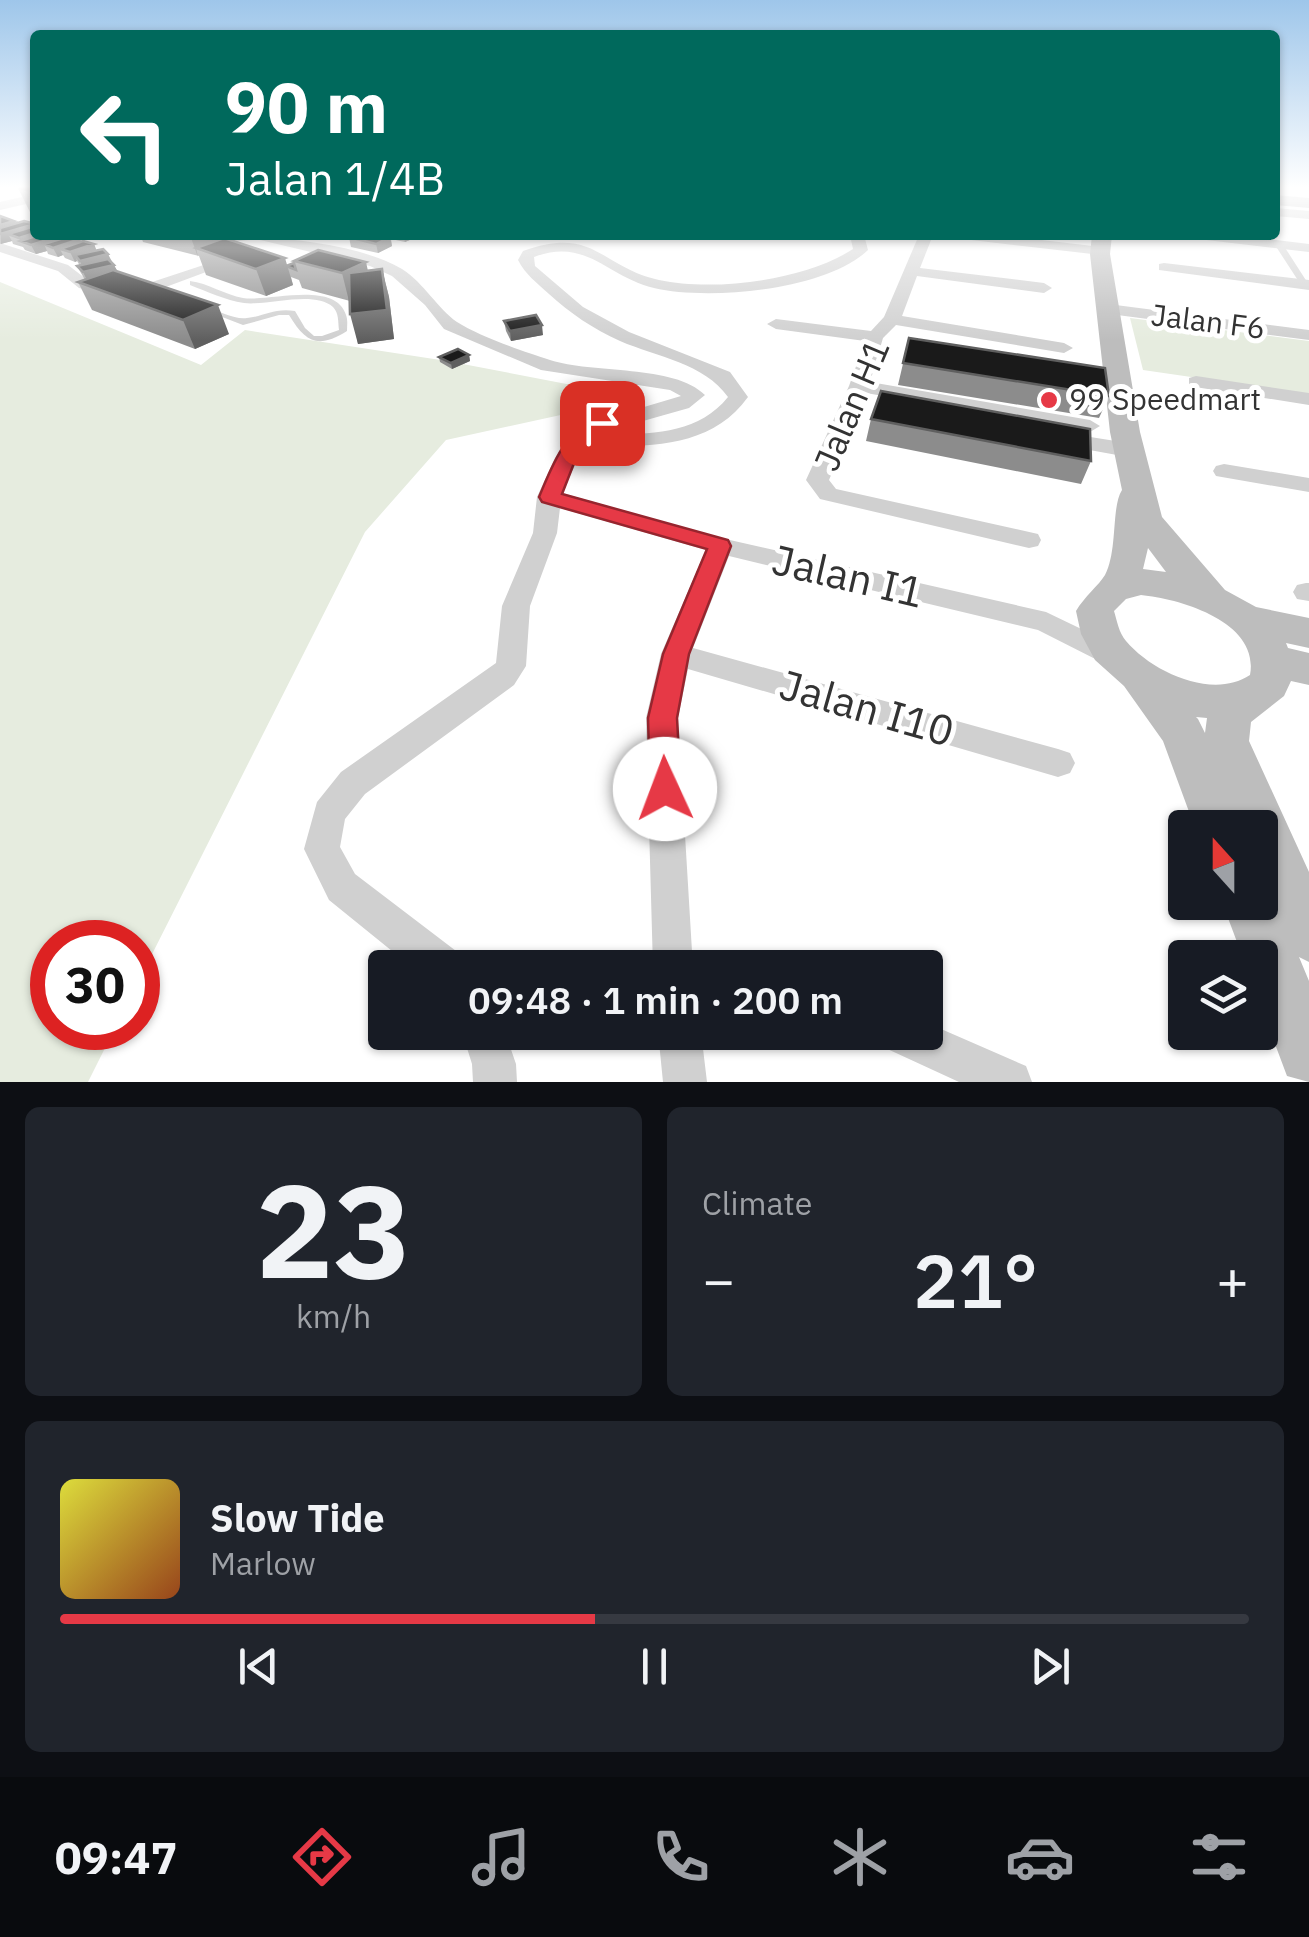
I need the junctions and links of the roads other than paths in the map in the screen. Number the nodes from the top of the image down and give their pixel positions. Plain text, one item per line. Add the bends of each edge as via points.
1 (337, 240) edge
2 (858, 240) edge
3 (924, 240) edge
4 (1049, 240) edge
5 (1244, 240) edge
6 (264, 241) edge
7 (1101, 243) edge
8 (1280, 244) junction
9 (0, 247) edge
10 (1309, 248) edge
11 (316, 249) junction
12 (244, 256) edge
13 (1164, 267) dead end
14 (912, 270) junction
15 (194, 283) dead end
16 (1307, 285) edge
17 (150, 288) junction
18 (1044, 288) dead end
19 (208, 289) junction
20 (194, 294) edge
21 (166, 296) edge
22 (196, 306) edge
23 (1108, 309) junction
24 (892, 319) junction
25 (776, 324) dead end
26 (1309, 334) edge
27 (874, 337) junction
28 (1064, 348) dead end
29 (1196, 382) dead end
30 (855, 394) junction
31 (1309, 399) edge
32 (580, 440) junction
33 (1129, 453) junction
34 (1224, 470) dead end
35 (1309, 485) edge
36 (550, 497) junction
37 (1029, 540) dead end
38 (720, 546) junction
39 (1107, 598) junction
40 (1228, 609) junction
41 (1046, 622) junction
42 (1309, 633) edge
43 (676, 654) junction
44 (1128, 666) junction
45 (1276, 676) edge
46 (1058, 763) dead end
47 (1213, 810) edge
48 (1256, 920) edge
49 (1309, 934) edge
50 (423, 950) edge
51 (672, 950) edge
52 (489, 1050) edge
53 (681, 1050) edge
54 (938, 1050) edge
55 (1309, 1054) edge
56 (495, 1082) edge
57 (684, 1082) edge
58 (1010, 1082) edge

1 - 11 street
2 - 32 street via 861,250 834,268 727,285 655,284 584,247 556,245 528,254 528,268 577,311 723,376 738,397 730,412 674,436
3 - 14 street, Jalan H1
4 - 7 street
5 - 8 street
6 - 11 street
7 - 23 main road
8 - 10 street
8 - 16 lane
9 - 17 street via 40,258 106,292
11 - 32 street via 396,273 450,325 519,355 548,366 675,385 694,395 591,426
12 - 17 street
13 - 16 street
14 - 18 street
14 - 24 street, Jalan H1
15 - 19 lane
17 - 21 lane
19 - 20 lane
19 - 22 lane via 251,302 306,295 341,311 343,331 312,339 298,330 292,313 243,322
23 - 26 street, Jalan F6
23 - 33 main road
24 - 27 street, Jalan H1
24 - 28 street
25 - 27 street
27 - 30 street, Jalan H1
29 - 31 street
30 - 33 street
30 - 37 street, Jalan H1 via 817,480 828,494
32 - 36 street
33 - 39 main road via 1134,535
33 - 40 main road via 1144,518
34 - 35 street
36 - 38 street, Jalan I1
36 - 50 street via 545,533 516,606 511,666 353,783 329,813 322,850 342,887
38 - 41 street, Jalan I1
38 - 43 street
39 - 40 main road via 1165,583
39 - 41 street, Jalan I1
39 - 44 main road via 1106,645
40 - 42 main road
40 - 45 main road via 1262,640
41 - 44 street, Jalan I1
43 - 46 street, Jalan I10
43 - 51 street via 662,718
44 - 45 main road via 1172,692 1213,701
44 - 47 main road via 1182,732
45 - 49 main road via 1230,715 1226,740
48 - 55 main road
52 - 56 street
53 - 57 street
54 - 58 street

